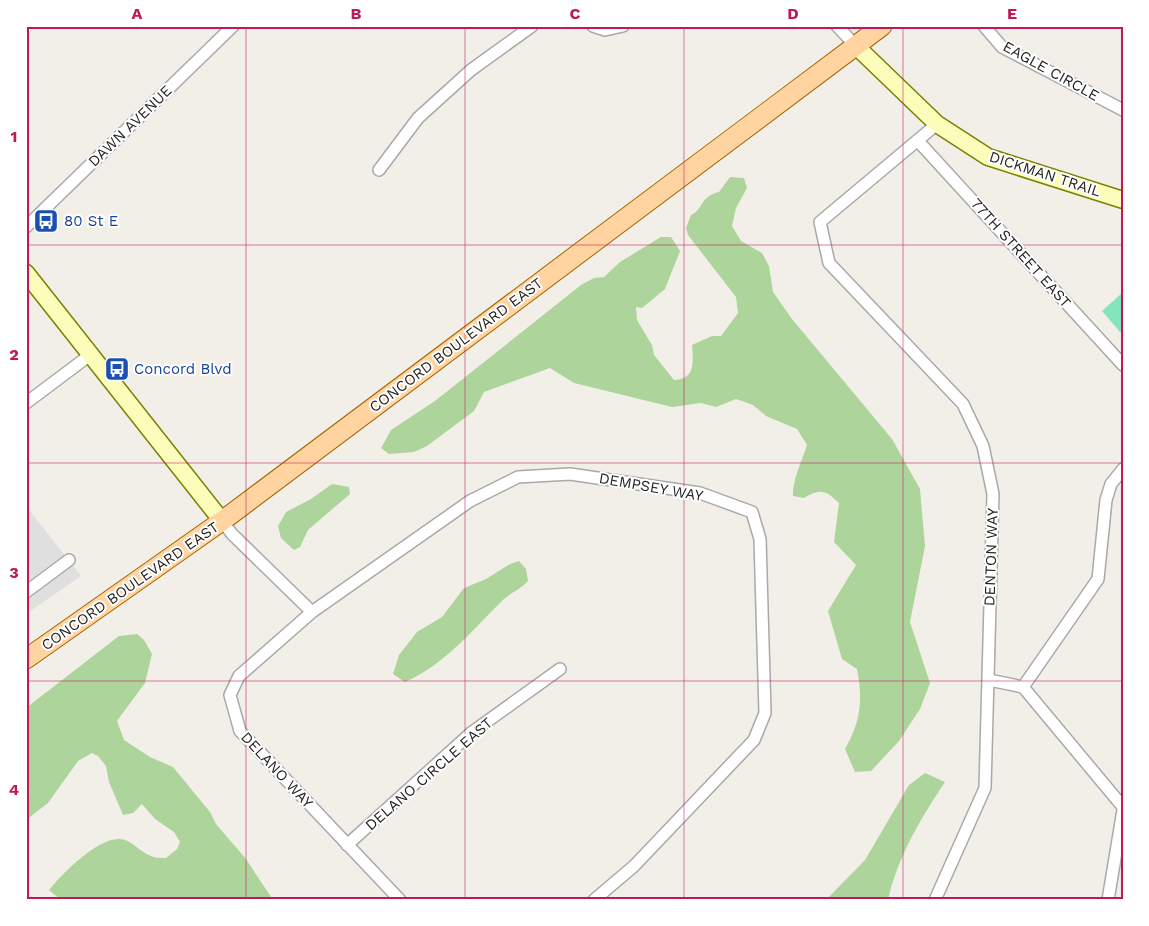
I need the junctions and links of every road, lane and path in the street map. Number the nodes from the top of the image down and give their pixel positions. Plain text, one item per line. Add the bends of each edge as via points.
1 (234, 26) edge
2 (532, 26) edge
3 (593, 26) edge
4 (623, 26) edge
5 (837, 26) edge
6 (882, 26) edge
7 (984, 26) edge
8 (856, 46) junction
9 (1123, 110) edge
10 (937, 124) junction
11 (918, 141) junction
12 (379, 170) dead end
13 (1123, 200) edge
14 (26, 227) edge
15 (26, 273) edge
16 (90, 355) junction
17 (1123, 365) edge
18 (26, 403) edge
19 (1123, 469) edge
20 (222, 521) junction
21 (69, 560) dead end
22 (26, 592) edge
23 (312, 612) junction
24 (26, 659) edge
25 (560, 668) dead end
26 (989, 680) junction
27 (1023, 687) junction
28 (1123, 808) edge
29 (347, 845) junction
30 (400, 900) edge
31 (594, 900) edge
32 (935, 900) edge
33 (1108, 900) edge

1 - 14 street, DAWN AVENUE
2 - 12 street via 471,70 418,118
3 - 4 street via 605,30
5 - 8 street
6 - 8 main road, CONCORD BOULEVARD EAST
7 - 9 street, EAGLE CIRCLE via 1002,47
8 - 10 street, DICKMAN TRAIL
8 - 20 main road, CONCORD BOULEVARD EAST
10 - 11 street
10 - 13 street, DICKMAN TRAIL via 988,157
11 - 17 street, 77TH STREET EAST
11 - 26 street, DENTON WAY via 820,222 829,263 963,404 982,446 993,494
15 - 16 street
16 - 18 street
16 - 20 street
19 - 27 street via 1111,484 1106,500 1098,579
20 - 23 street
20 - 24 main road, CONCORD BOULEVARD EAST
21 - 22 street
23 - 29 street, DELANO WAY via 239,676 230,695 240,731
23 - 31 street, DEMPSEY WAY via 470,501 518,477 570,474 700,493 752,512 760,540 765,713 754,740 634,866
25 - 29 street, DELANO CIRCLE EAST via 472,733
26 - 27 street
26 - 32 street, DENTON WAY via 986,788
27 - 28 street
28 - 33 street
29 - 30 street, DELANO WAY

